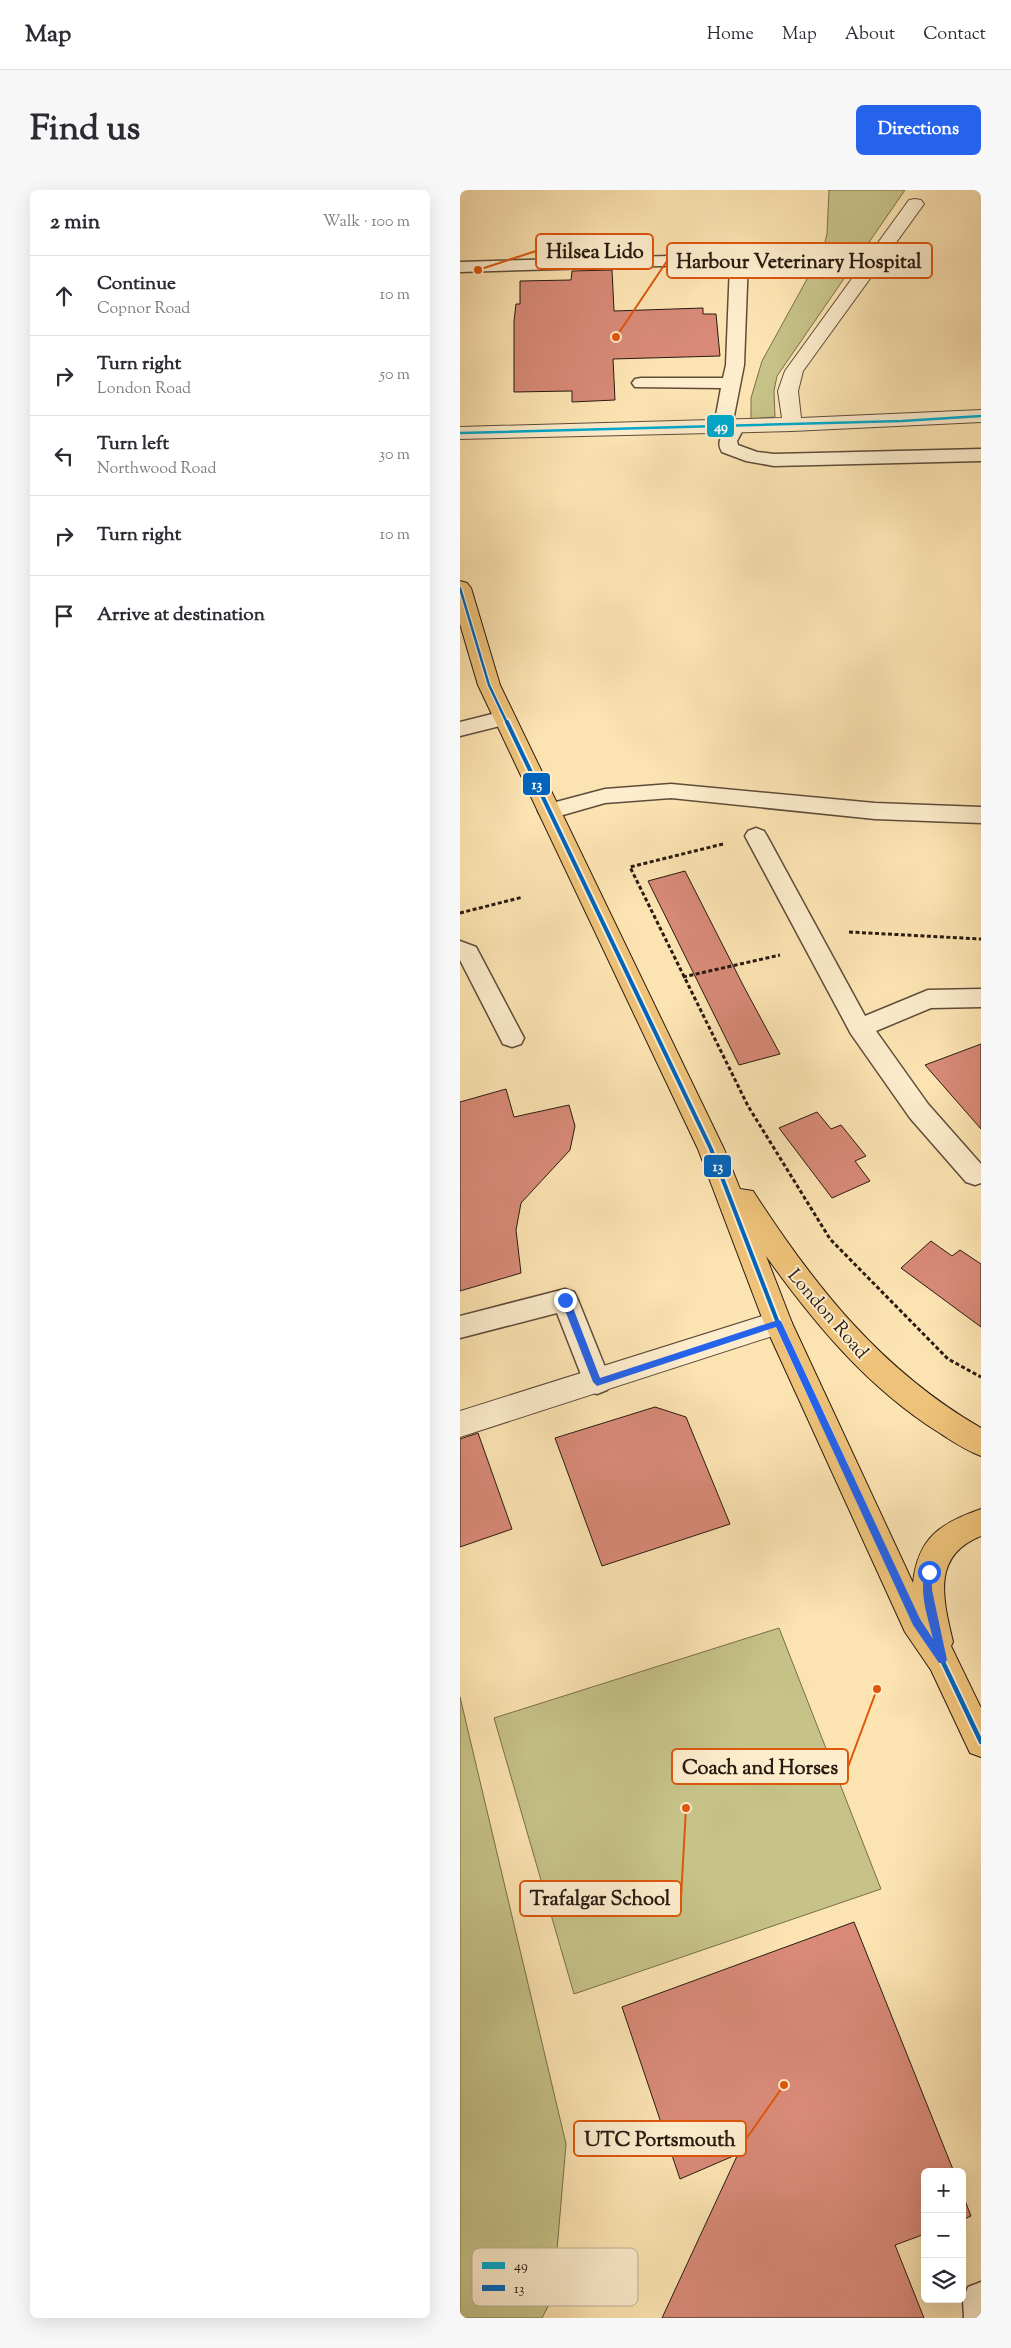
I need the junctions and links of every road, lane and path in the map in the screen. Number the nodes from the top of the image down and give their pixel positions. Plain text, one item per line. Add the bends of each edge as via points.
1 (915, 204) dead end
2 (460, 267) edge
3 (641, 383) dead end
4 (732, 383) junction
5 (981, 416) edge
6 (792, 425) junction
7 (729, 426) junction
8 (460, 433) edge
9 (981, 455) edge
10 (460, 588) edge
11 (460, 654) edge
12 (460, 660) edge
13 (488, 685) junction
14 (504, 718) junction
15 (460, 728) edge
16 (549, 811) junction
17 (981, 815) edge
18 (756, 836) dead end
19 (630, 867) dead end
20 (523, 897) dead end
21 (460, 913) edge
22 (817, 946) junction
23 (460, 949) edge
24 (683, 977) junction
25 (981, 998) edge
26 (860, 1028) junction
27 (512, 1038) dead end
28 (711, 1149) junction
29 (975, 1175) dead end
30 (778, 1323) junction
31 (460, 1326) edge
32 (981, 1377) edge
33 (597, 1382) junction
34 (460, 1424) edge
35 (981, 1443) edge
36 (981, 1522) edge
37 (942, 1660) junction
38 (981, 1742) edge
39 (981, 2300) edge
40 (981, 2316) edge

1 - 6 street via 794,371 788,391
2 - 4 lane via 739,259
3 - 4 lane
4 - 7 lane
5 - 6 street
6 - 7 street
7 - 8 street
7 - 9 lane via 730,448 753,457 774,460
10 - 13 main road, London Road
11 - 13 main road, London Road
12 - 13 main road, London Road
13 - 14 main road, London Road
14 - 15 lane
14 - 16 main road, London Road
16 - 17 lane via 605,796 671,791 875,811
16 - 28 main road, London Road
18 - 22 lane
19 - 24 path
20 - 21 path
22 - 24 path
22 - 26 lane
23 - 27 lane via 468,953
24 - 32 path via 748,1106 830,1239 948,1359
25 - 26 lane via 928,1000
26 - 29 lane via 919,1111
28 - 30 main road, London Road
28 - 35 main road, London Road via 775,1249 832,1321 885,1377 934,1414
30 - 33 street
30 - 37 main road, London Road via 916,1622
31 - 33 lane via 565,1300
33 - 34 street
36 - 37 main road via 961,1529 933,1556 927,1590
37 - 38 main road
39 - 40 lane

